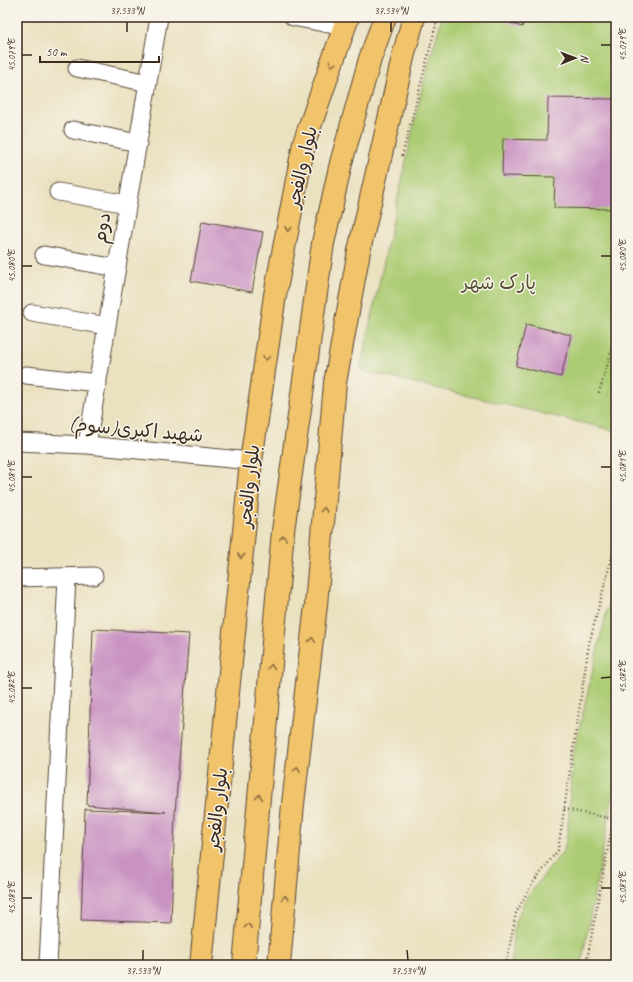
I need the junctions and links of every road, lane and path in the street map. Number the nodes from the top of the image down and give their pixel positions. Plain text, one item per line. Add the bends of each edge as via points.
1 (159, 17) edge
2 (293, 17) edge
3 (384, 17) edge
4 (414, 17) edge
5 (438, 17) edge
6 (346, 20) edge
7 (77, 68) dead end
8 (148, 83) junction
9 (73, 130) dead end
10 (138, 143) junction
11 (401, 157) dead end
12 (58, 192) dead end
13 (128, 204) junction
14 (44, 255) dead end
15 (117, 268) junction
16 (32, 313) dead end
17 (107, 326) junction
18 (616, 335) edge
19 (26, 375) dead end
20 (98, 383) junction
21 (599, 393) dead end
22 (17, 442) edge
23 (87, 445) junction
24 (251, 461) junction
25 (616, 541) edge
26 (94, 576) dead end
27 (67, 577) junction
28 (17, 578) edge
29 (616, 805) edge
30 (564, 809) junction
31 (614, 819) junction
32 (48, 965) edge
33 (201, 965) edge
34 (244, 965) edge
35 (279, 965) edge
36 (506, 965) edge
37 (586, 965) edge

1 - 8 street, دوم
2 - 6 street
34 -> 3 highway, بلوار والفجر via 283,531 323,243 341,163
35 -> 4 highway via 293,804 316,605 335,383 359,251
5 - 11 path
6 -> 24 highway, بلوار والفجر via 304,143 275,296
7 - 8 street
8 - 10 street, دوم
9 - 10 street
10 - 13 street, دوم
12 - 13 street
13 - 15 street, دوم
14 - 15 street
15 - 17 street, دوم
16 - 17 street
17 - 20 street, دوم
18 - 21 path
19 - 20 street
20 - 23 street, دوم
22 - 23 street, شهید اکبری(سوم)
23 - 24 street, شهید اکبری(سوم)
24 -> 33 highway, بلوار والفجر
25 - 30 path via 589,644
26 - 27 street
27 - 28 street
27 - 32 street
29 - 31 path
30 - 31 path
30 - 36 path via 558,850 530,887 516,913
31 - 37 path

